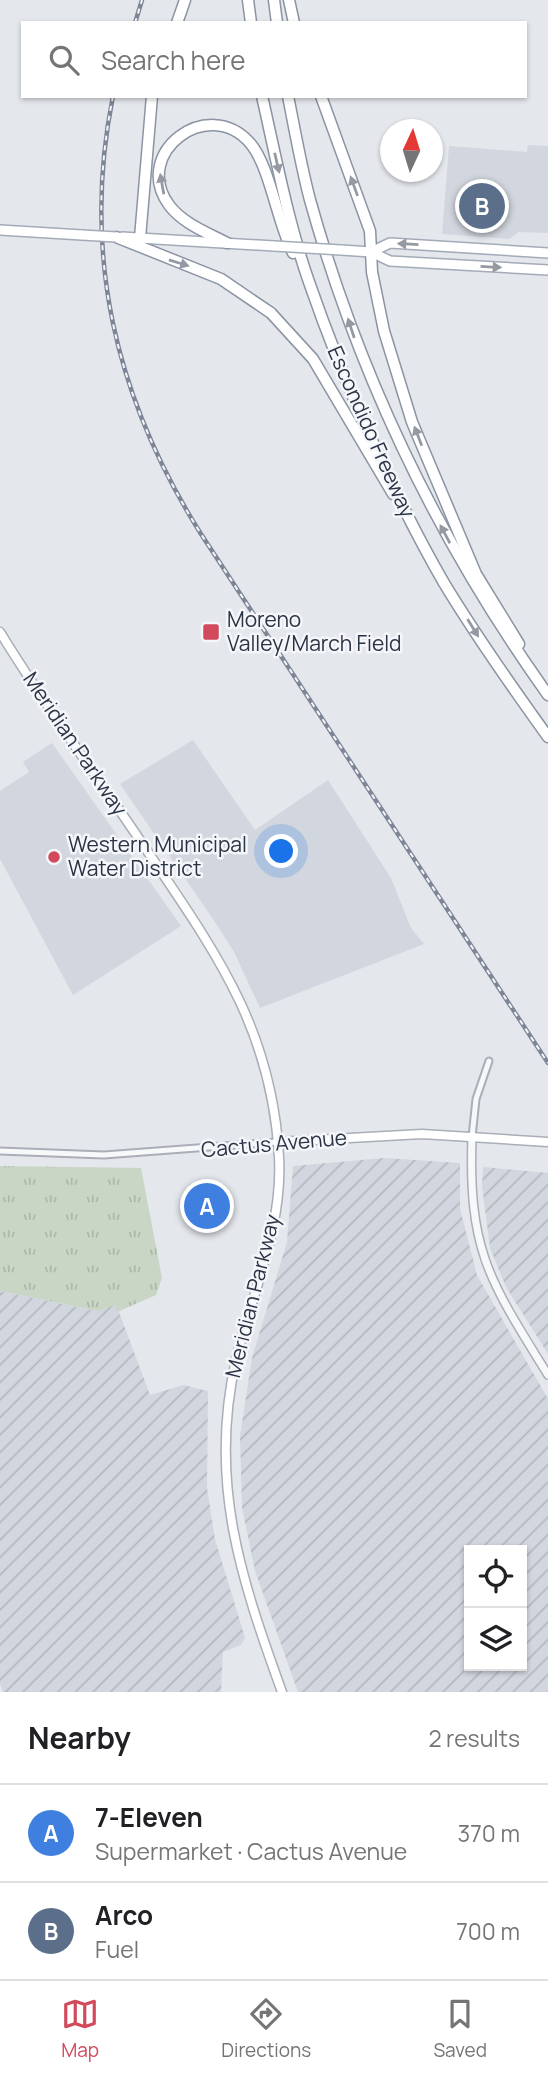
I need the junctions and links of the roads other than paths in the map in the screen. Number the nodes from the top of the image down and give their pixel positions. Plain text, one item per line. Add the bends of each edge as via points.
1 (185, 0) edge
2 (248, 0) edge
3 (274, 0) edge
4 (289, 0) edge
5 (178, 21) edge
6 (251, 21) edge
7 (277, 21) edge
8 (294, 21) edge
9 (152, 98) edge
10 (262, 98) edge
11 (288, 98) edge
12 (322, 98) edge
13 (0, 230) edge
14 (116, 237) junction
15 (141, 239) junction
16 (227, 243) junction
17 (371, 252) junction
18 (548, 253) edge
19 (548, 270) edge
20 (308, 280) junction
21 (413, 527) junction
22 (0, 632) edge
23 (548, 694) edge
24 (548, 737) edge
25 (489, 1061) dead end
26 (472, 1137) junction
27 (277, 1142) junction
28 (548, 1142) edge
29 (0, 1151) edge
30 (548, 1375) edge
31 (282, 1692) edge

1 - 5 highway
2 - 6 highway
3 - 7 highway
4 - 8 highway
9 - 15 highway
10 -> 20 highway, Escondido Freeway
23 -> 11 highway, Escondido Freeway via 465,572 405,458 351,328 310,199
17 -> 12 highway via 370,231
13 - 14 main road, bridge
14 - 15 main road
14 -> 21 highway via 221,279 248,295 291,332 313,359
15 - 16 main road
16 - 17 main road, bridge
16 -> 20 highway via 175,212 161,188 161,160 171,142 205,124 230,128 254,149 285,238
18 -> 17 main road via 390,243
17 -> 19 main road via 390,261
23 -> 17 highway via 476,574 444,502 412,422 384,331
20 - 21 highway, Escondido Freeway via 333,349
21 -> 24 highway, Escondido Freeway via 485,648
22 - 27 main road, Meridian Parkway via 230,976 261,1050
25 - 26 street via 477,1091
26 - 27 main road, Cactus Avenue via 396,1135
26 - 28 main road, Cactus Avenue
26 - 30 street via 471,1191 479,1248 495,1289
27 - 29 street, Cactus Avenue via 104,1155
27 - 31 main road, Meridian Parkway via 272,1234 230,1387 224,1470 237,1559

